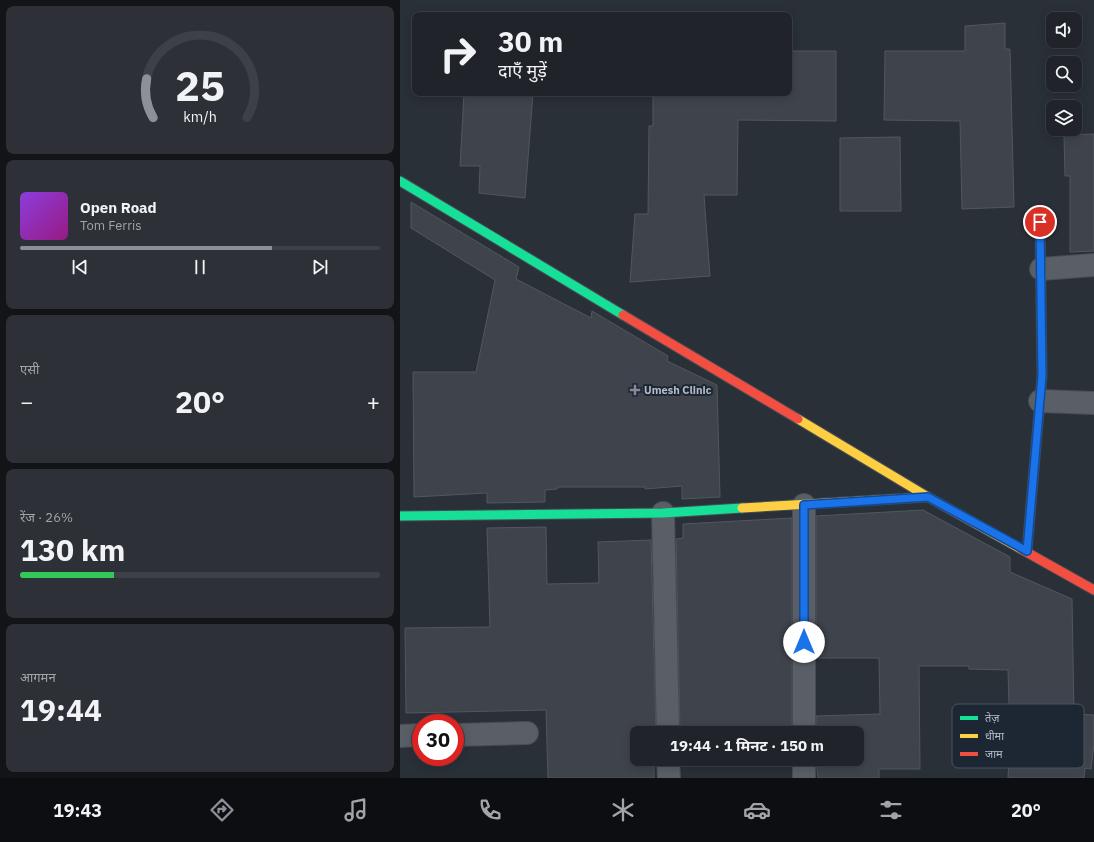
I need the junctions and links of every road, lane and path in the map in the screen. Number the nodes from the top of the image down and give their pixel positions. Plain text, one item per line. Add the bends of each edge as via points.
1 (400, 181) edge
2 (1040, 222) dead end
3 (1094, 265) edge
4 (1041, 269) junction
5 (1040, 401) junction
6 (1094, 403) edge
7 (928, 497) junction
8 (804, 505) junction
9 (663, 513) junction
10 (400, 516) edge
11 (1027, 551) junction
12 (1094, 590) edge
13 (668, 726) edge
14 (804, 726) edge
15 (527, 733) dead end
16 (412, 735) edge
17 (464, 735) edge
18 (400, 736) edge
19 (668, 766) edge
20 (804, 766) edge
21 (669, 778) edge
22 (804, 778) edge

1 - 7 street
2 - 4 street
3 - 4 street
4 - 5 street
5 - 6 street
5 - 11 street
7 - 8 street
7 - 11 street
8 - 9 street
8 - 14 street
9 - 10 street
9 - 13 street
11 - 12 street
15 - 17 street
16 - 18 street
19 - 21 street
20 - 22 street

